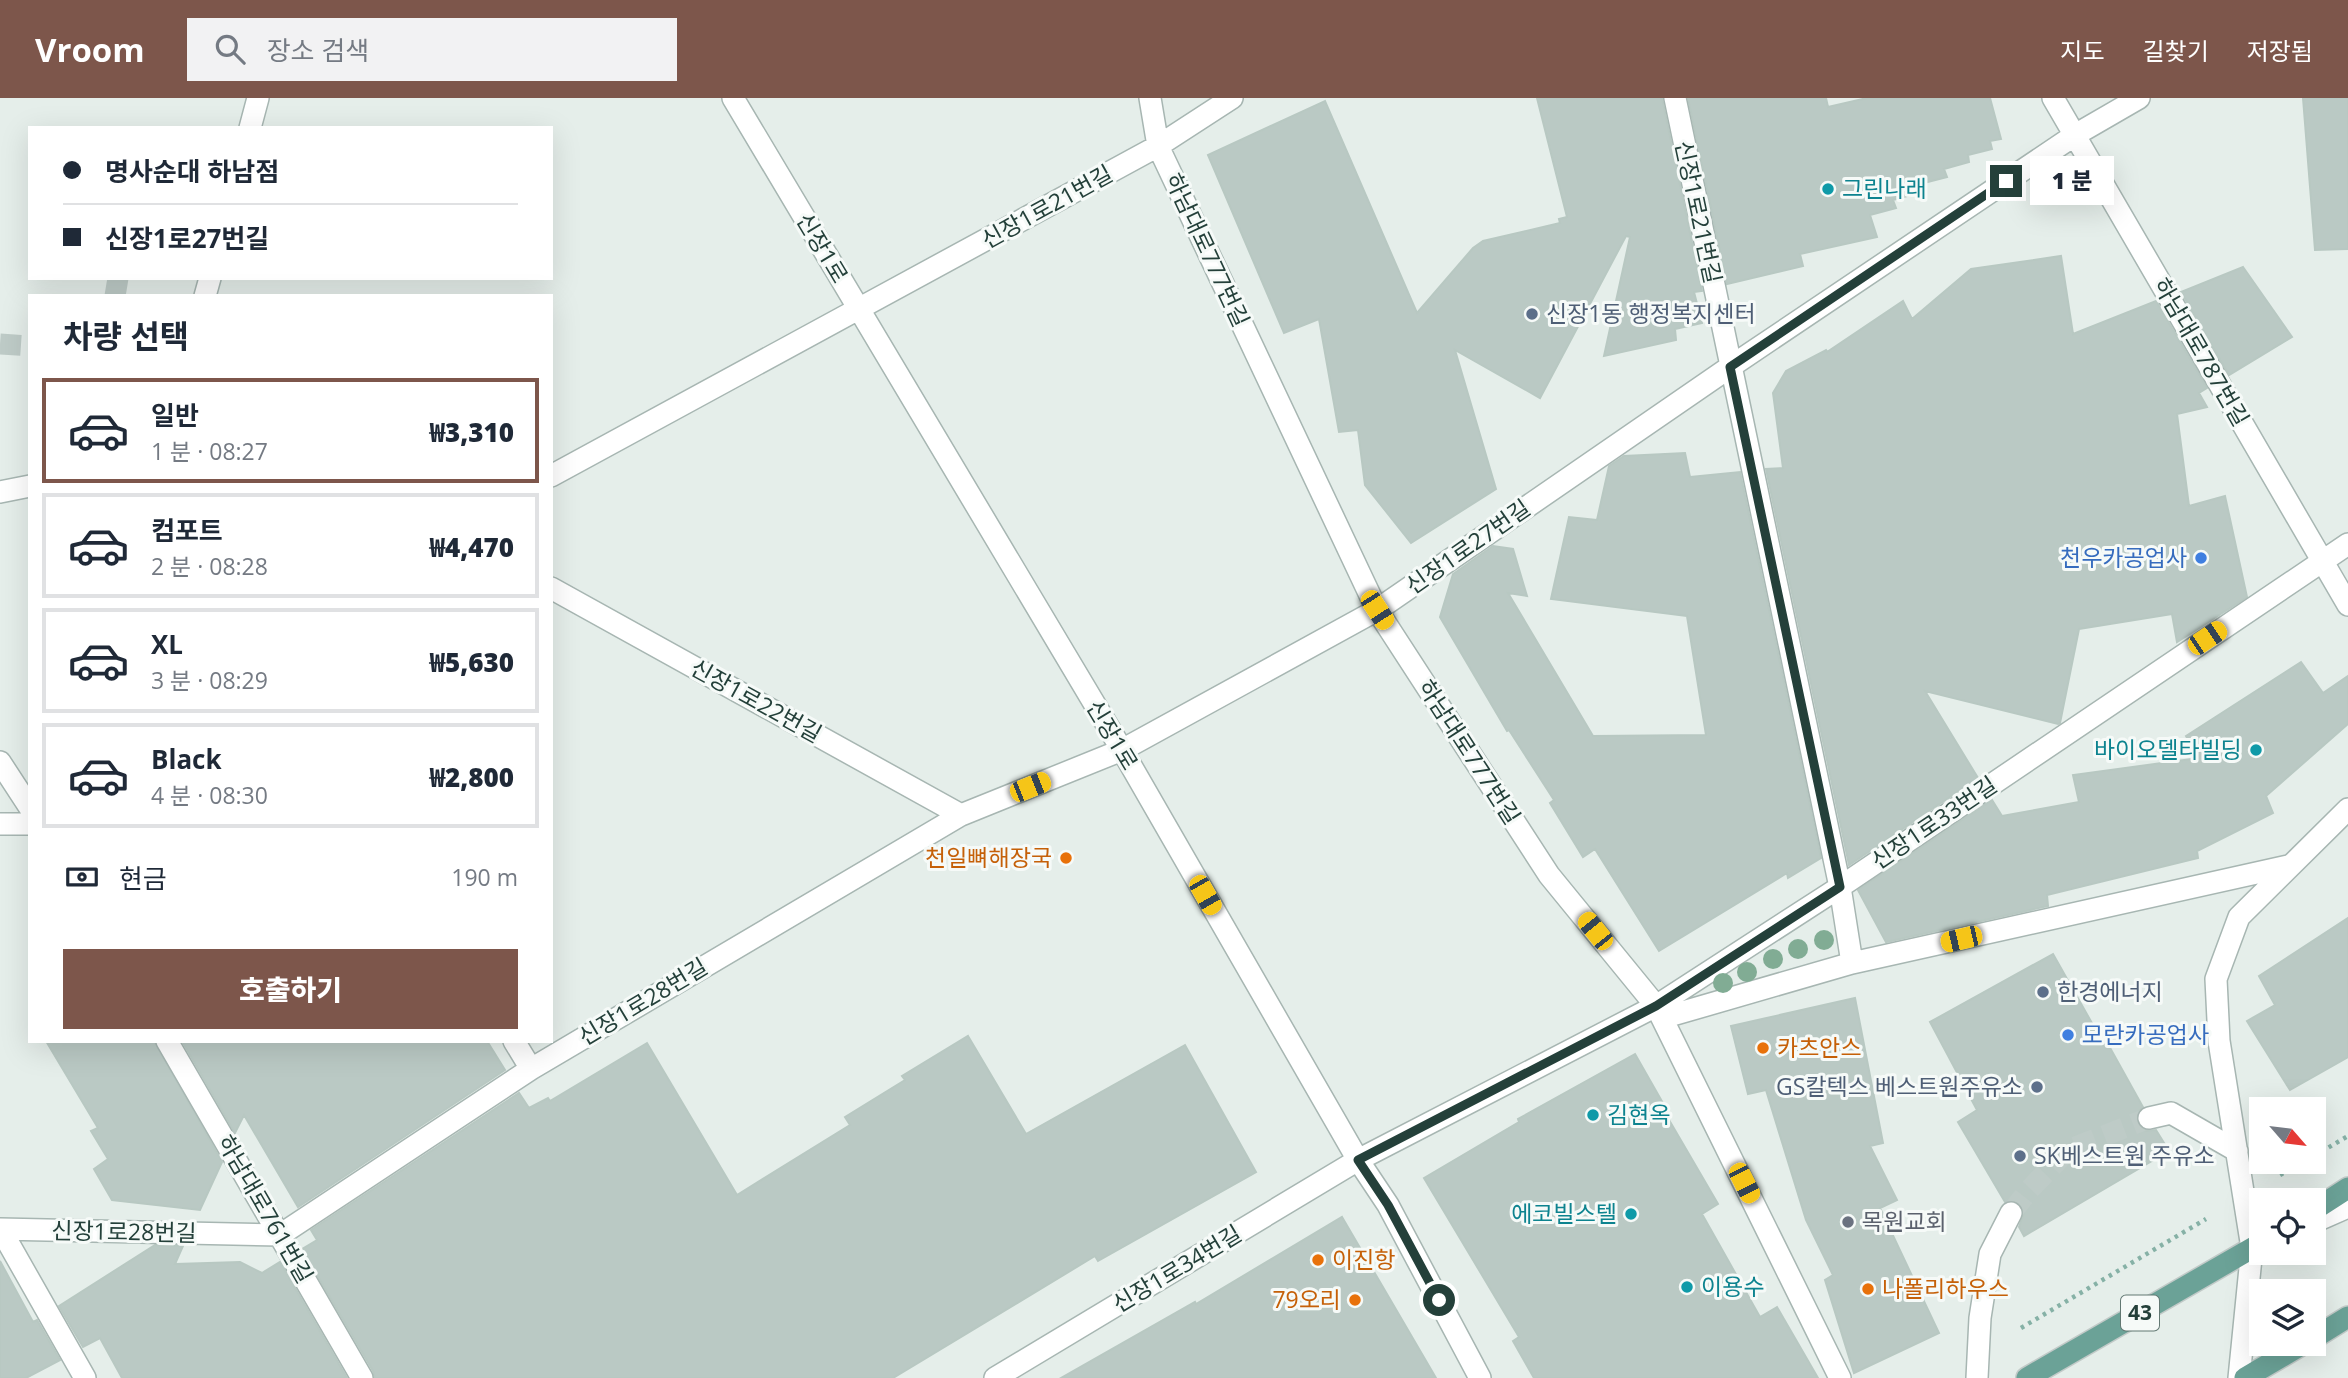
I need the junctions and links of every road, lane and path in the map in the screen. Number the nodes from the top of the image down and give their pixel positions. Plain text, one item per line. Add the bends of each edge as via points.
1 (258, 98) edge
2 (733, 98) edge
3 (1150, 98) edge
4 (1232, 98) edge
5 (1675, 98) edge
6 (2053, 98) edge
7 (2139, 98) edge
8 (251, 126) edge
9 (2075, 135) junction
10 (1158, 146) junction
11 (859, 310) junction
12 (1730, 367) junction
13 (553, 475) edge
14 (28, 486) edge
15 (0, 492) edge
16 (2348, 544) edge
17 (2322, 560) junction
18 (553, 588) edge
19 (2348, 606) edge
20 (1377, 610) junction
21 (1122, 750) junction
22 (0, 762) edge
23 (28, 805) edge
24 (2348, 809) edge
25 (961, 815) junction
26 (0, 824) edge
27 (28, 824) edge
28 (2288, 866) junction
29 (1840, 887) junction
30 (1852, 963) junction
31 (1659, 1012) junction
32 (168, 1043) edge
33 (515, 1043) edge
34 (531, 1069) junction
35 (2149, 1118) tunnel mouth
36 (2348, 1136) edge
37 (2326, 1149) edge
38 (2237, 1151) junction
39 (1358, 1160) junction
40 (2282, 1174) edge
41 (2348, 1188) edge
42 (2244, 1196) junction
43 (2326, 1202) edge
44 (2348, 1206) edge
45 (2011, 1213) tunnel mouth
46 (2249, 1214) edge
47 (2326, 1216) edge
48 (1, 1230) edge
49 (281, 1235) junction
50 (2249, 1250) edge
51 (2255, 1265) edge
52 (2348, 1317) edge
53 (2326, 1331) edge
54 (1978, 1353) junction
55 (2283, 1356) edge
56 (1473, 1375) edge
57 (85, 1378) edge
58 (362, 1378) edge
59 (995, 1378) edge
60 (1840, 1378) edge
61 (1977, 1378) edge
62 (2027, 1378) edge
63 (2239, 1378) edge
64 (2245, 1378) edge

1 - 8 street
2 - 11 street, 신장1로
3 - 10 street, 하남대로777번길
4 - 10 street, 신장1로21번길
5 - 12 street, 신장1로21번길
6 - 9 street, 하남대로787번길
7 - 9 street, 신장1로27번길
9 - 12 street, 신장1로27번길
9 - 17 street, 하남대로787번길
10 - 11 street, 신장1로21번길
10 - 20 street, 하남대로777번길
11 - 13 street
11 - 21 street, 신장1로
12 - 20 street, 신장1로27번길
12 - 29 street
14 - 15 street
16 - 17 street, 신장1로33번길
17 - 19 street, 하남대로787번길
17 - 29 street, 신장1로33번길
18 - 25 street, 신장1로22번길
20 - 21 street, 신장1로27번길
20 - 31 street, 하남대로777번길 via 1549,875
21 - 25 street, 신장1로28번길
21 - 39 street, 신장1로
22 - 23 street
24 - 28 street
25 - 34 street, 신장1로28번길
26 - 27 street
28 - 30 street
28 - 38 street via 2239,917 2216,979 2219,1041
29 - 30 street
29 - 31 street, 신장1로33번길
30 - 31 street
31 - 39 street, 신장1로33번길
31 - 60 street, 하남대로777번길
32 - 49 street, 하남대로761번길
33 - 34 street
34 - 49 street, 신장1로28번길
35 - 38 street via 2171,1113
36 - 37 path
38 - 42 street
39 - 56 street, 신장1로 via 1388,1205
39 - 59 street, 신장1로34번길
40 - 42 path
41 - 43 main road
42 - 46 street
42 - 54 path
44 - 47 street
45 - 54 street via 1990,1254
48 - 49 street, 신장1로28번길
48 - 57 street, 신장1로28번길
49 - 58 street, 하남대로761번길
50 - 62 main road, 43
51 - 63 street
52 - 53 main road
54 - 61 street
55 - 64 main road

